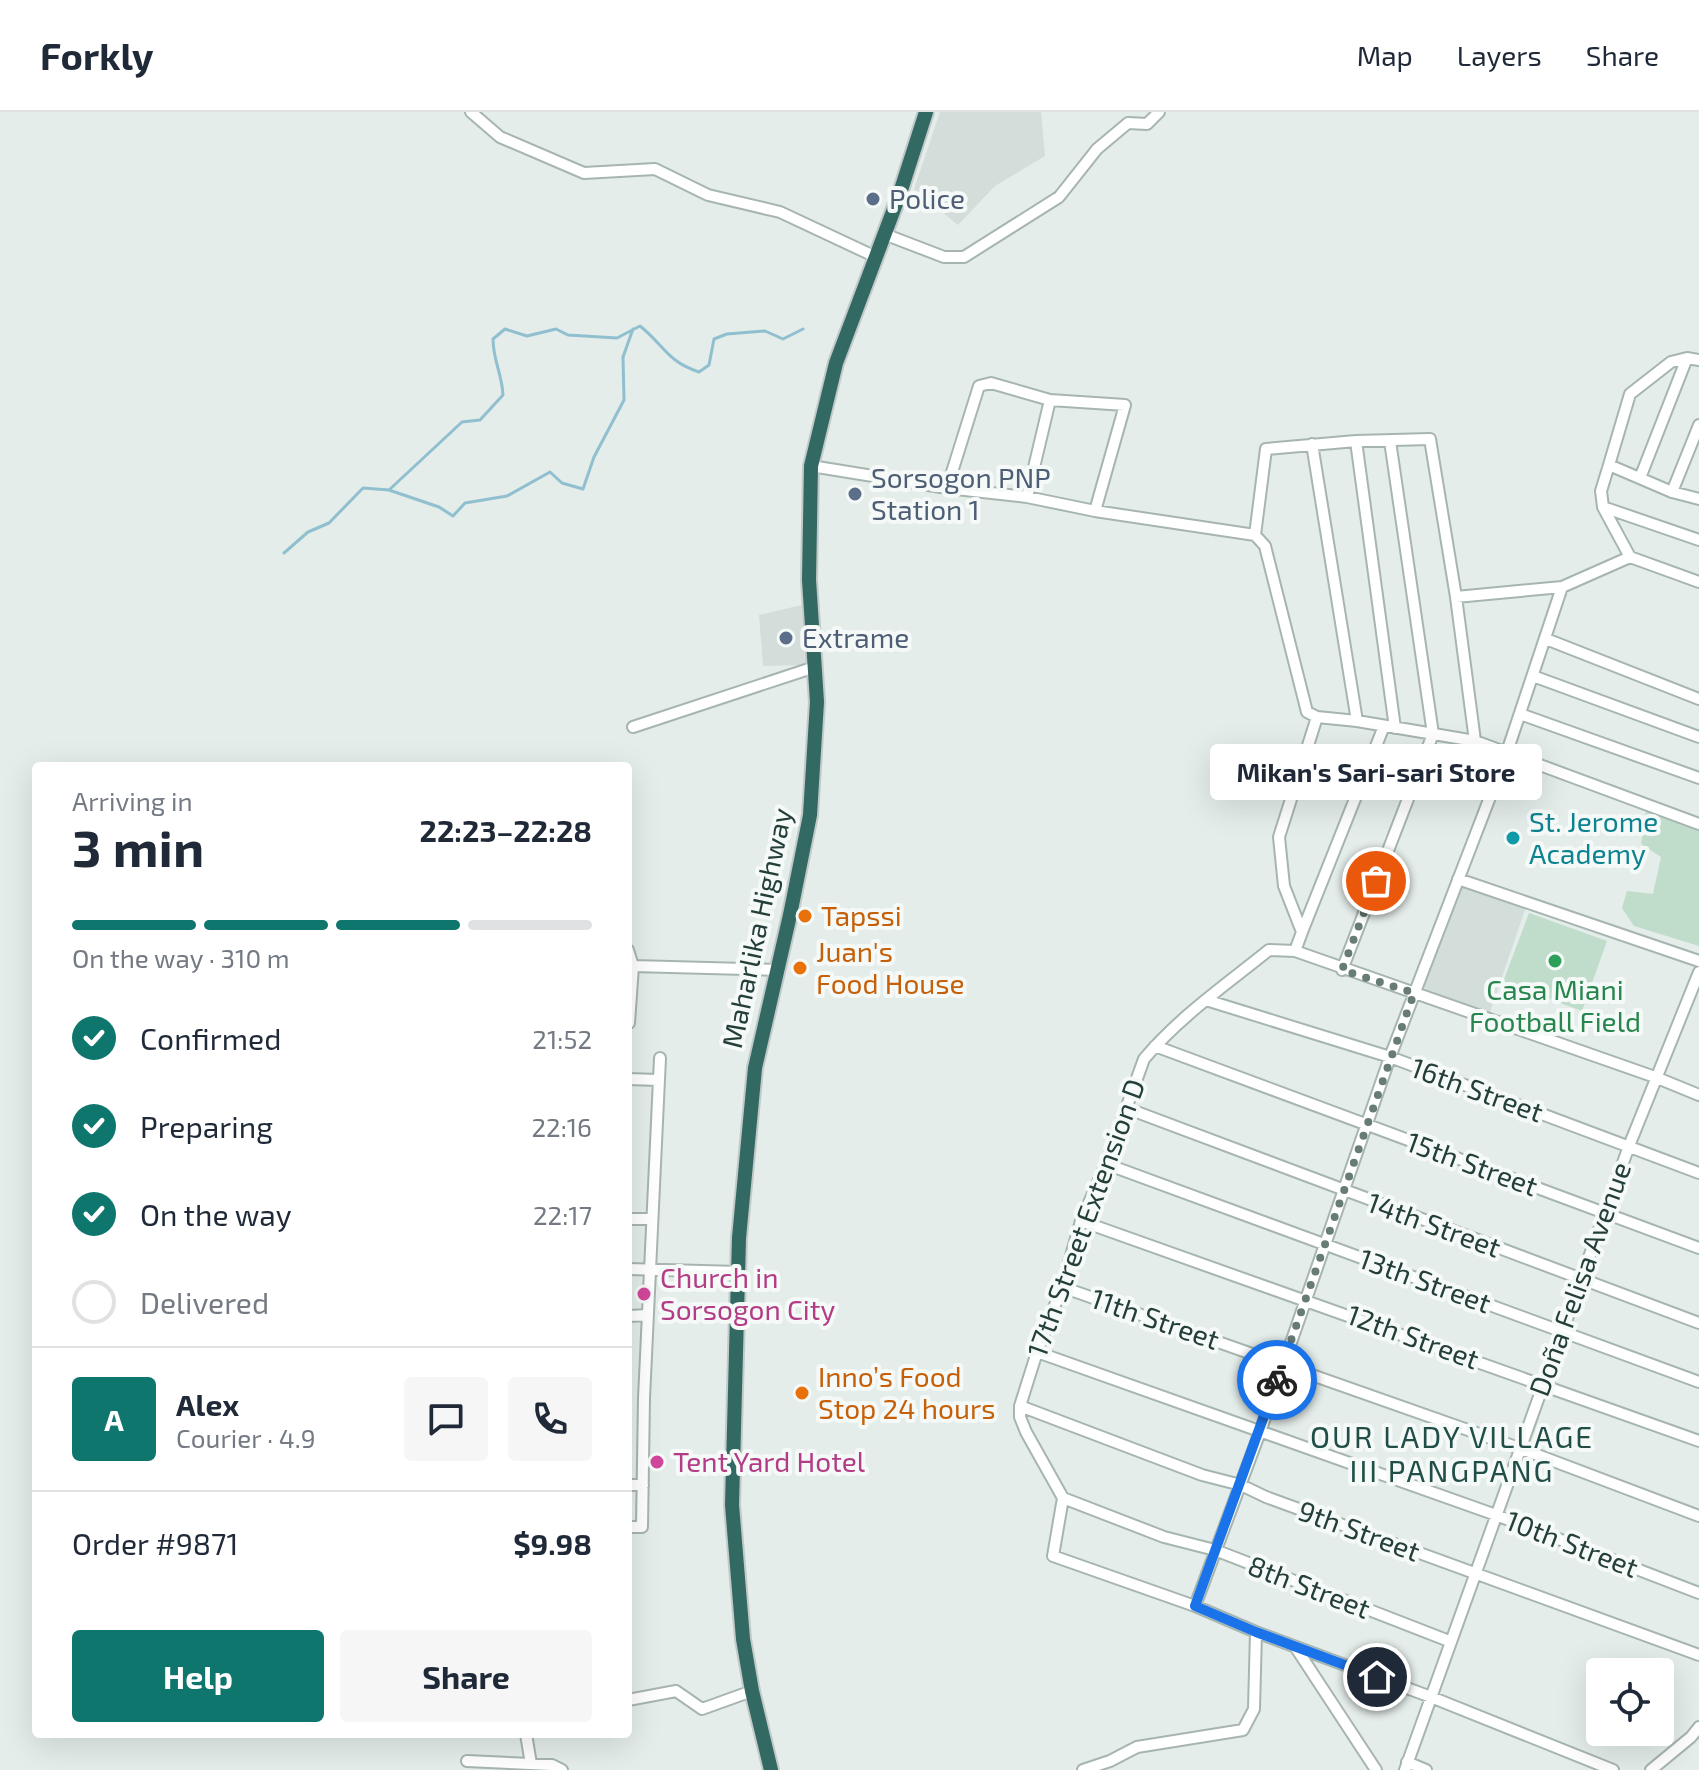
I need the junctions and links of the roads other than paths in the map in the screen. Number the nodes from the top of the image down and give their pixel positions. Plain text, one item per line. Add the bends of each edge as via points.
1 (471, 112) edge
2 (926, 112) edge
3 (1159, 112) edge
4 (884, 234) junction
5 (876, 257) junction
6 (1693, 359) edge
7 (1050, 400) junction
8 (1699, 425) edge
9 (1356, 441) junction
10 (1390, 441) junction
11 (1312, 444) junction
12 (1609, 465) junction
13 (811, 466) junction
14 (1640, 478) junction
15 (947, 488) junction
16 (1672, 492) junction
17 (1027, 497) junction
18 (1699, 499) edge
19 (1603, 507) junction
20 (1095, 511) junction
21 (1255, 535) junction
22 (1699, 540) edge
23 (1630, 557) junction
24 (1699, 582) edge
25 (1562, 587) junction
26 (1456, 597) junction
27 (1546, 639) junction
28 (815, 667) junction
29 (1533, 676) junction
30 (1699, 699) edge
31 (1520, 714) junction
32 (1317, 717) junction
33 (1357, 721) junction
34 (633, 727) dead end
35 (1389, 727) junction
36 (1433, 734) junction
37 (1699, 737) edge
38 (1475, 741) junction
39 (1507, 753) junction
40 (1699, 778) edge
41 (1699, 824) edge
42 (1458, 879) junction
43 (1302, 932) junction
44 (1295, 951) junction
45 (1699, 961) edge
46 (632, 963) edge
47 (633, 966) junction
48 (778, 970) junction
49 (1342, 970) junction
50 (1699, 972) edge
51 (632, 980) edge
52 (1414, 993) junction
53 (1206, 1000) junction
54 (1155, 1046) junction
55 (1390, 1057) junction
56 (660, 1058) dead end
57 (1655, 1077) junction
58 (632, 1079) edge
59 (658, 1080) junction
60 (1699, 1095) edge
61 (1126, 1108) junction
62 (1367, 1126) junction
63 (1629, 1146) junction
64 (1106, 1164) junction
65 (1699, 1173) edge
66 (1345, 1192) junction
67 (1605, 1213) junction
68 (632, 1219) edge
69 (652, 1219) junction
70 (1081, 1221) junction
71 (1326, 1245) junction
72 (1699, 1248) edge
73 (632, 1269) edge
74 (651, 1270) junction
75 (739, 1272) junction
76 (1580, 1280) junction
77 (1062, 1287) junction
78 (1306, 1299) junction
79 (648, 1315) junction
80 (632, 1316) edge
81 (1699, 1323) edge
82 (1561, 1331) junction
83 (1037, 1352) junction
84 (1283, 1363) junction
85 (1699, 1382) edge
86 (1543, 1383) junction
87 (1020, 1406) junction
88 (1260, 1432) junction
89 (1699, 1441) edge
90 (1519, 1448) junction
91 (632, 1485) edge
92 (643, 1485) junction
93 (1241, 1485) junction
94 (1063, 1498) junction
95 (1496, 1515) junction
96 (1699, 1516) edge
97 (632, 1527) edge
98 (1215, 1550) junction
99 (1475, 1573) junction
100 (1699, 1593) edge
101 (1195, 1606) junction
102 (1256, 1632) junction
103 (1449, 1641) junction
104 (1295, 1646) junction
105 (1699, 1655) edge
106 (752, 1691) junction
107 (1431, 1697) junction
108 (632, 1699) edge
109 (1699, 1727) edge
110 (527, 1738) edge
111 (467, 1761) dead end
112 (531, 1764) junction
113 (1406, 1766) edge
114 (562, 1770) edge
115 (771, 1770) edge
116 (1083, 1770) edge
117 (1376, 1770) edge
118 (1426, 1770) edge
119 (1613, 1770) edge
120 (1651, 1770) edge

1 - 5 street via 500,137 584,173 655,169 708,195 780,212
2 - 4 highway, Maharlika Highway
3 - 4 street via 1147,124 1128,123 1097,149 1059,197 964,257 944,257
4 - 5 highway, Maharlika Highway
5 - 13 highway, Maharlika Highway via 836,363
6 - 12 street via 1671,362 1630,394
6 - 14 street
7 - 15 street via 991,383 979,386
7 - 17 street
7 - 20 street via 1125,405
8 - 16 street
9 - 10 street
9 - 11 street
9 - 35 street
10 - 26 street via 1430,439
10 - 36 street
11 - 21 street via 1266,449
11 - 33 street
12 - 14 street
12 - 19 street via 1601,491
13 - 15 street
13 - 28 highway, Maharlika Highway via 809,580
14 - 16 street
15 - 17 street
16 - 18 street
17 - 20 street
19 - 22 street
19 - 23 street
20 - 21 street
21 - 32 street via 1265,546 1307,712
23 - 24 street
23 - 25 street
25 - 26 street
25 - 27 street
26 - 38 street
27 - 29 street
27 - 30 street
28 - 34 street
28 - 48 highway, Maharlika Highway via 810,815
29 - 31 street
29 - 37 street
31 - 39 street
31 - 40 street
32 - 33 street
32 - 43 street via 1279,837 1284,886
33 - 35 street
35 - 36 street
35 - 43 street
36 - 38 street
36 - 49 street
38 - 39 street
39 - 41 street
39 - 42 street
42 - 45 street
42 - 52 street
43 - 44 street
44 - 49 street
44 - 53 street, 17th Street Extension D via 1269,950
46 - 47 street
47 - 48 street
47 - 51 street
48 - 75 highway, Maharlika Highway via 755,1068
49 - 52 street
50 - 57 street, Doña Felisa Avenue
52 - 55 street
52 - 57 street
53 - 54 street, 17th Street Extension D
53 - 55 street, 16th Street
54 - 61 street, 17th Street Extension D via 1144,1059
54 - 62 street, 15th Street
55 - 62 street
55 - 63 street, 16th Street
56 - 59 street
57 - 60 street
57 - 63 street, Doña Felisa Avenue
58 - 59 street
59 - 69 street
61 - 64 street, 17th Street Extension D
61 - 66 street, 14th Street
62 - 66 street
62 - 67 street, 15th Street
63 - 65 street, 16th Street
63 - 67 street, Doña Felisa Avenue
64 - 70 street, 17th Street Extension D
64 - 71 street, 13th Street
66 - 71 street
66 - 76 street, 14th Street
67 - 72 street, 15th Street
67 - 76 street, Doña Felisa Avenue
68 - 69 street
69 - 74 street
70 - 77 street, 17th Street Extension D
70 - 78 street, 12th Street
71 - 78 street
71 - 82 street, 13th Street
73 - 74 street
74 - 75 street
74 - 79 street
75 - 106 highway, Maharlika Highway via 732,1505
76 - 81 street, 14th Street
76 - 82 street, Doña Felisa Avenue
77 - 83 street, 17th Street Extension D
77 - 84 street, 11th Street
78 - 84 street
78 - 86 street, 12th Street
79 - 80 street
79 - 92 street
82 - 85 street, 13th Street
82 - 86 street, Doña Felisa Avenue
83 - 87 street, 17th Street Extension D
83 - 88 street, 10th Street
84 - 88 street
84 - 90 street, 11th Street
86 - 89 street, 12th Street
86 - 90 street, Doña Felisa Avenue
87 - 93 street, 9th Street
87 - 94 street via 1026,1432
88 - 93 street
88 - 95 street, 10th Street
90 - 95 street, Doña Felisa Avenue
90 - 96 street, 11th Street
91 - 92 street
92 - 97 street via 642,1527
93 - 98 street
93 - 99 street, 9th Street
94 - 98 street, 8th Street via 1164,1537
94 - 101 street via 1053,1556
95 - 99 street, Doña Felisa Avenue
95 - 100 street, 10th Street
98 - 101 street
98 - 103 street, 8th Street
99 - 103 street, Doña Felisa Avenue
99 - 105 street, 9th Street
101 - 102 street
102 - 104 street
102 - 116 street via 1254,1709 1243,1730 1137,1747
103 - 107 street, Doña Felisa Avenue
104 - 107 street
104 - 117 street
106 - 108 street via 702,1709 676,1691
106 - 115 highway, Maharlika Highway
107 - 113 street, Doña Felisa Avenue
107 - 119 street
109 - 120 street
110 - 112 street
111 - 112 street
112 - 114 street
113 - 118 street

